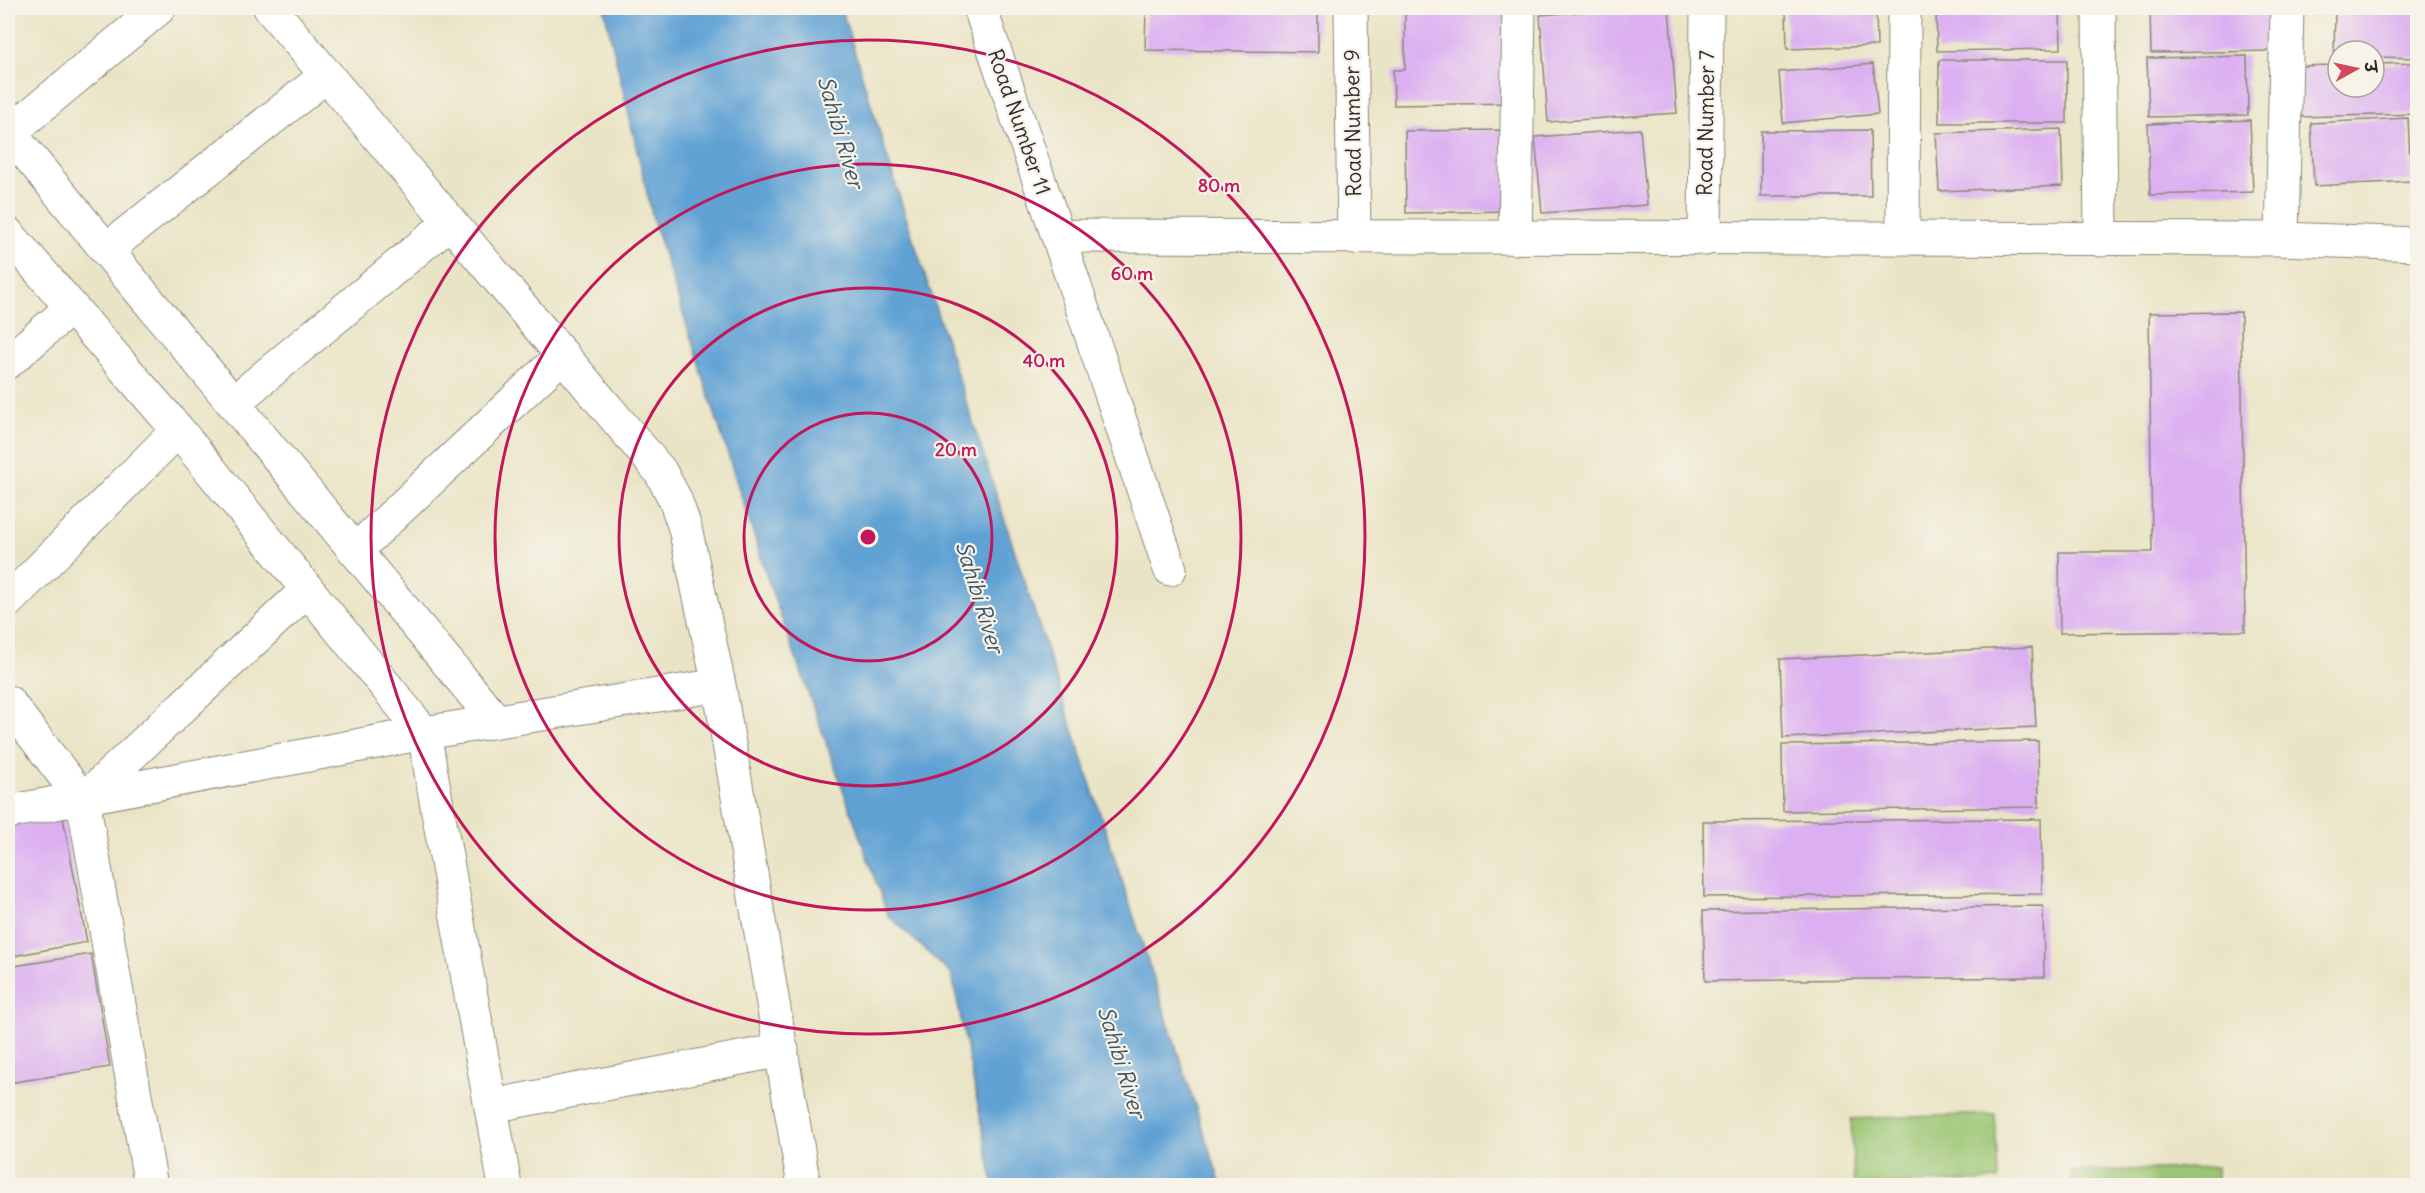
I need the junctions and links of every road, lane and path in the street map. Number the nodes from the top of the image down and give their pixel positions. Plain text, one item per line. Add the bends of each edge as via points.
1 (159, 8) edge
2 (270, 8) edge
3 (980, 8) edge
4 (1352, 8) edge
5 (1519, 8) edge
6 (1707, 8) edge
7 (1905, 8) edge
8 (2099, 8) edge
9 (2288, 8) edge
10 (327, 75) junction
11 (8, 132) edge
12 (450, 222) junction
13 (8, 234) edge
14 (1058, 236) junction
15 (1903, 237) junction
16 (1354, 238) junction
17 (1515, 238) junction
18 (1705, 239) junction
19 (2282, 239) junction
20 (2101, 240) junction
21 (2418, 244) edge
22 (106, 250) junction
23 (71, 308) junction
24 (563, 355) junction
25 (8, 362) edge
26 (233, 403) junction
27 (178, 430) junction
28 (355, 551) junction
29 (1170, 569) dead end
30 (307, 590) junction
31 (8, 601) edge
32 (719, 685) junction
33 (8, 702) edge
34 (496, 721) junction
35 (424, 733) junction
36 (83, 800) junction
37 (8, 812) edge
38 (782, 1050) junction
39 (491, 1106) junction
40 (151, 1185) edge
41 (505, 1185) edge
42 (804, 1185) edge

1 - 11 street
2 - 10 street
3 - 14 street, Road Number 11
4 - 16 street, Road Number 9
5 - 17 street
6 - 18 street, Road Number 7
7 - 15 street
8 - 20 street
9 - 19 street
10 - 12 street
10 - 22 street
11 - 22 street
12 - 24 street
12 - 26 street
13 - 23 street
14 - 16 street
14 - 29 street, Road Number 11
15 - 18 street
15 - 20 street
16 - 17 street
17 - 18 street
19 - 20 street
19 - 21 street
22 - 26 street
23 - 25 street
23 - 27 street
24 - 28 street
24 - 32 street via 660,471 675,500 685,528
26 - 28 street
27 - 30 street
27 - 31 street
28 - 34 street
30 - 35 street
30 - 36 street
32 - 34 street
32 - 38 street
33 - 36 street
34 - 35 street
35 - 36 street
35 - 39 street
36 - 37 street
36 - 40 street
38 - 39 street
38 - 42 street
39 - 41 street

